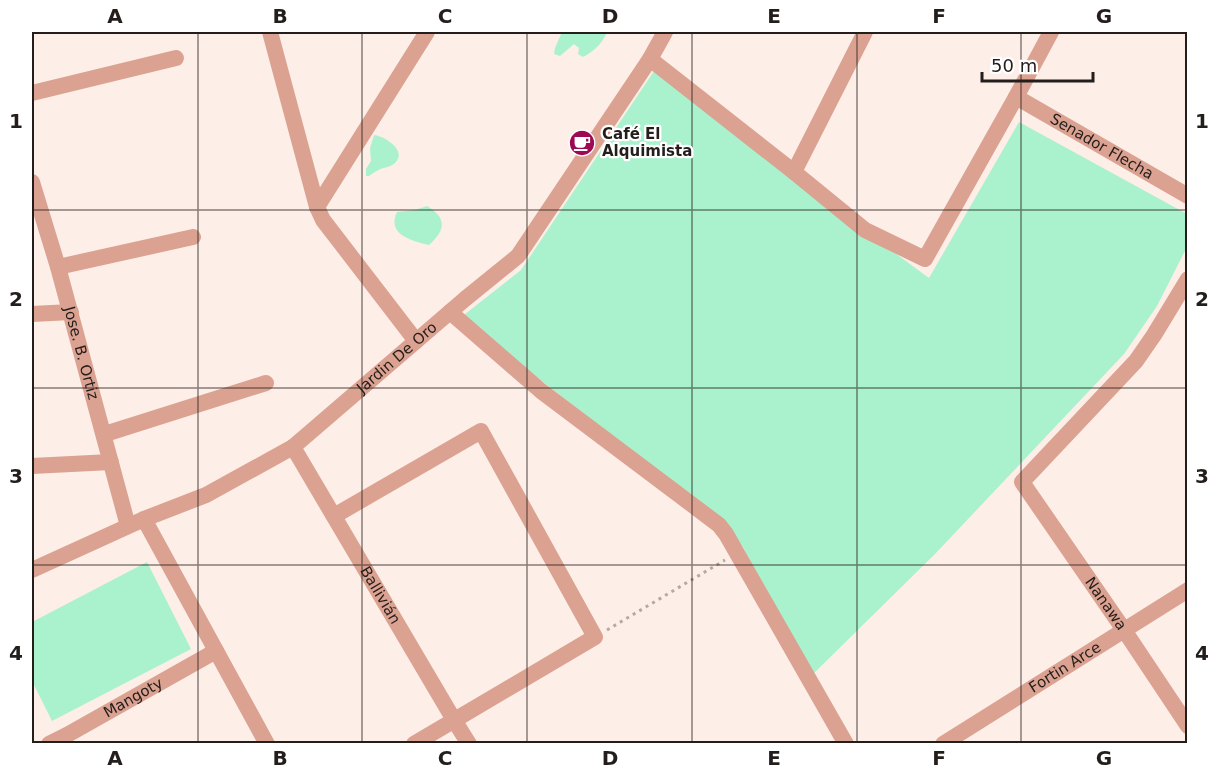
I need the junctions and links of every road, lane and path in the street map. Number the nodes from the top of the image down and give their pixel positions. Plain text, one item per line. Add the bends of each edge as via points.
1 (270, 32) edge
2 (427, 32) edge
3 (665, 32) edge
4 (865, 32) edge
5 (1051, 32) edge
6 (176, 58) dead end
7 (650, 59) junction
8 (32, 93) edge
9 (1016, 97) junction
10 (794, 172) junction
11 (32, 182) edge
12 (1188, 196) edge
13 (317, 207) junction
14 (193, 237) dead end
15 (58, 267) junction
16 (1188, 279) edge
17 (71, 312) junction
18 (450, 312) junction
19 (32, 314) edge
20 (416, 341) junction
21 (266, 383) dead end
22 (105, 434) junction
23 (293, 447) junction
24 (111, 462) junction
25 (32, 466) edge
26 (334, 516) junction
27 (136, 523) junction
28 (737, 553) junction
29 (32, 570) edge
30 (1188, 590) edge
31 (1124, 630) junction
32 (595, 637) junction
33 (216, 651) junction
34 (454, 720) junction
35 (1188, 726) edge
36 (69, 739) edge
37 (49, 744) edge
38 (267, 744) edge
39 (414, 744) edge
40 (469, 744) edge
41 (846, 744) edge
42 (943, 744) edge

1 - 13 street
2 - 13 street
3 - 7 street, Jardin De Oro
4 - 10 street
5 - 9 street
6 - 8 street
7 - 10 street
7 - 18 street, Jardin De Oro via 518,256
9 - 10 street via 926,259 865,230
9 - 12 street, Senador Flecha
11 - 15 street, Jose. B. Ortiz
13 - 20 street via 322,220
14 - 15 street
15 - 17 street, Jose. B. Ortiz
16 - 31 street, Nanawa via 1136,361 1022,482
17 - 19 street
17 - 22 street, Jose. B. Ortiz
18 - 20 street, Jardin De Oro
18 - 28 street via 541,391 719,525
20 - 23 street, Jardin De Oro
21 - 22 street
22 - 24 street, Jose. B. Ortiz
23 - 26 street, Ballivián
23 - 27 street, Jardin De Oro via 206,495
24 - 25 street
24 - 27 street, Jose. B. Ortiz
26 - 32 street via 481,431
26 - 34 street, Ballivián
27 - 29 street, Jardin De Oro
27 - 33 street, Jose. B. Ortiz
28 - 32 path
28 - 41 street
30 - 31 street, Fortin Arce
31 - 35 street, Nanawa
31 - 42 street, Fortin Arce
32 - 34 street
33 - 36 street, Mangoty
33 - 38 street, Jose. B. Ortiz
34 - 39 street
34 - 40 street, Ballivián
36 - 37 street, Mangoty

